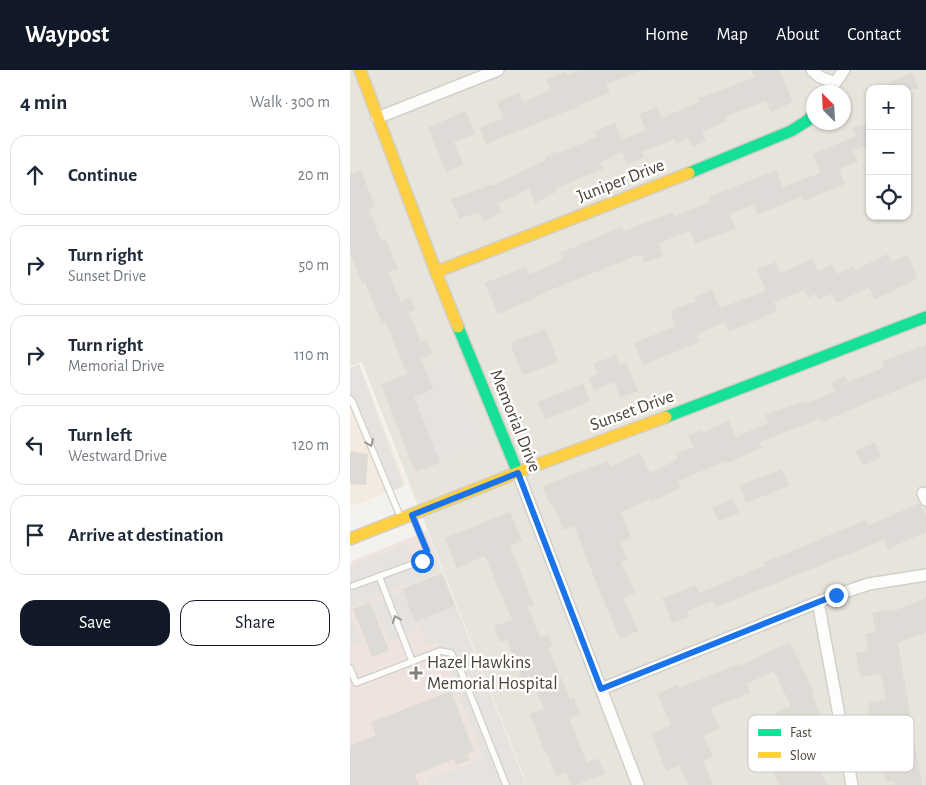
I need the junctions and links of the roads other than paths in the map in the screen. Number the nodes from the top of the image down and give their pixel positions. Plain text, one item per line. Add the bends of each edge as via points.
1 (360, 70) edge
2 (498, 70) edge
3 (812, 70) edge
4 (844, 70) edge
5 (829, 85) edge
6 (834, 85) edge
7 (377, 118) junction
8 (806, 123) edge
9 (436, 272) junction
10 (926, 317) edge
11 (350, 399) edge
12 (518, 473) junction
13 (406, 517) junction
14 (350, 539) edge
15 (926, 575) edge
16 (379, 576) junction
17 (353, 586) dead end
18 (818, 602) junction
19 (412, 661) junction
20 (350, 668) edge
21 (356, 683) junction
22 (350, 687) edge
23 (601, 689) junction
24 (839, 715) edge
25 (850, 772) edge
26 (506, 785) edge
27 (638, 785) edge
28 (852, 785) edge

1 - 7 street, Memorial Drive
2 - 7 street
3 - 5 street
4 - 6 street
7 - 9 street, Memorial Drive
8 - 9 street, Juniper Drive via 716,163
9 - 12 street, Memorial Drive
10 - 12 street, Sunset Drive
11 -> 13 lane
12 - 13 street, Sunset Drive
12 - 23 street, Memorial Drive
13 - 14 street, Sunset Drive
13 - 16 lane via 427,551 422,561
15 - 18 street via 869,584
16 - 17 lane
19 -> 16 lane
18 - 23 street
18 - 24 street
19 - 21 lane
19 - 26 lane via 440,651 451,653
20 - 21 lane
21 - 22 lane
23 - 27 street, Memorial Drive
25 - 28 street

